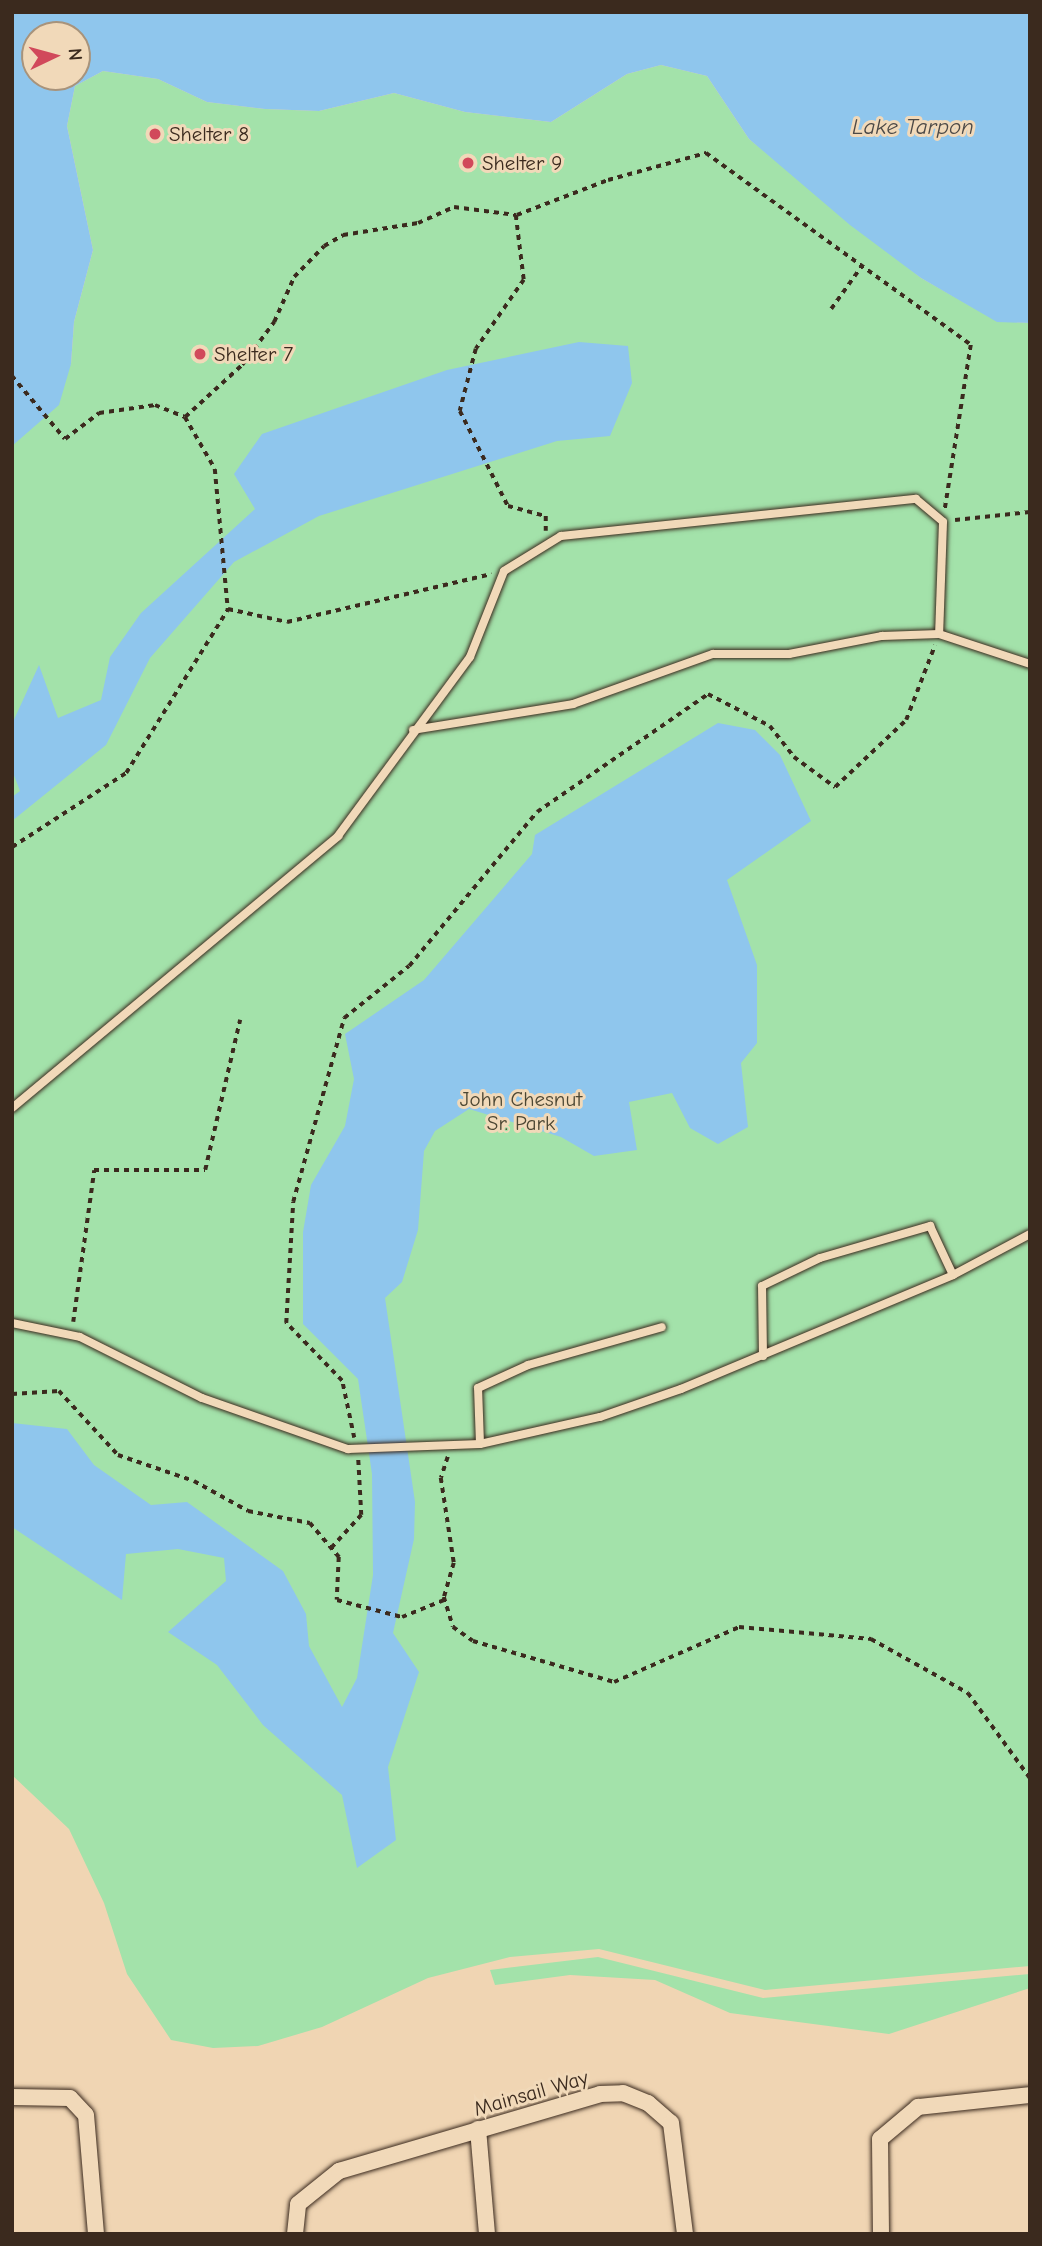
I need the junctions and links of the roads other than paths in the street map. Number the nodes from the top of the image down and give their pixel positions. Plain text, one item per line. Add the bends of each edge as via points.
1 (939, 634) junction
2 (1030, 664) edge
3 (413, 730) junction
4 (12, 1108) edge
5 (1030, 1234) edge
6 (953, 1275) junction
7 (12, 1322) edge
8 (662, 1327) dead end
9 (763, 1356) junction
10 (480, 1444) junction
11 (1030, 2095) edge
12 (12, 2097) edge
13 (478, 2129) junction
14 (96, 2234) edge
15 (295, 2234) edge
16 (487, 2234) edge
17 (685, 2234) edge
18 (881, 2234) edge

1 - 2 lane
1 - 3 lane via 882,636 789,654 713,654 573,704
1 - 3 lane via 943,522 916,499 555,540 504,571 470,657
3 - 4 lane via 338,836
5 - 6 lane
6 - 9 lane
6 - 9 lane via 930,1226 821,1258 762,1286
7 - 10 lane via 71,1335 274,1427 360,1448
8 - 10 lane via 528,1365 478,1388
9 - 10 lane via 600,1417
11 - 18 street via 918,2107 880,2138
12 - 14 street via 70,2098 86,2115
13 - 15 street, Mainsail Way via 339,2171 298,2204
13 - 16 street
13 - 17 street, Mainsail Way via 600,2094 623,2093 649,2103 671,2123

